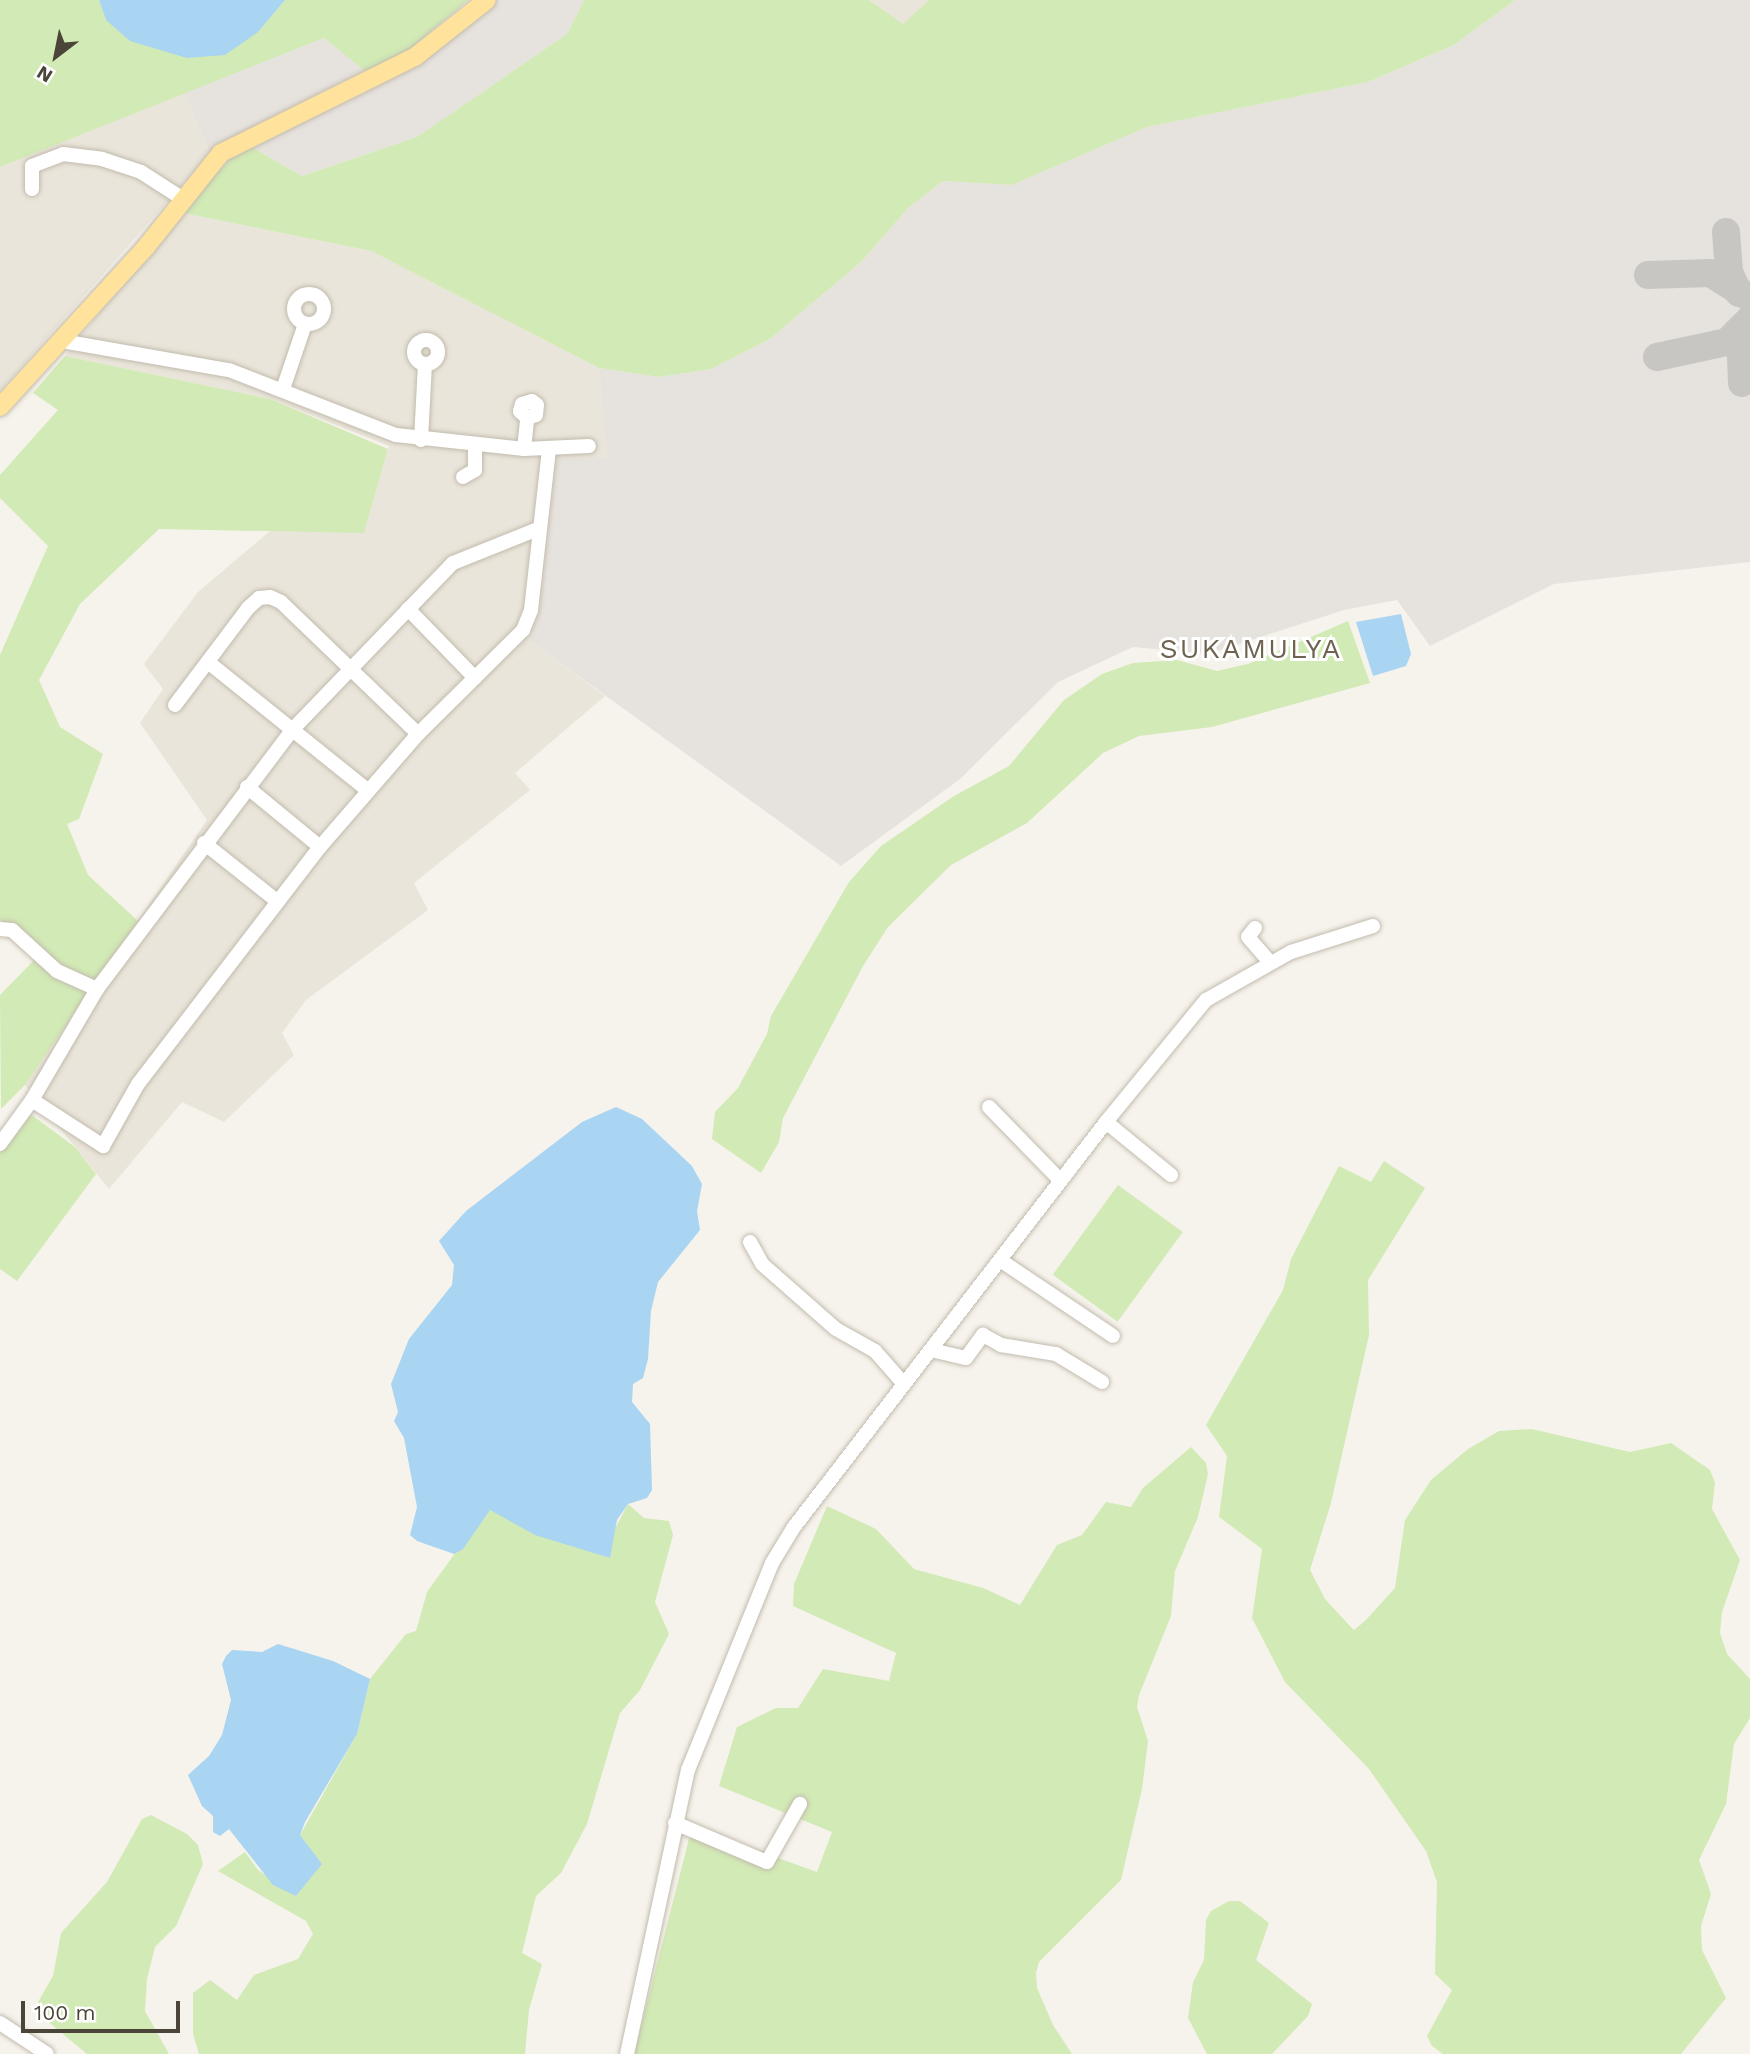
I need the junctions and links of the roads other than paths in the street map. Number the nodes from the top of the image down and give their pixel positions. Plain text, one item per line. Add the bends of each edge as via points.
1 (487, 0) edge
2 (32, 189) dead end
3 (183, 199) junction
4 (305, 324) dead end
5 (62, 341) junction
6 (425, 364) dead end
7 (283, 389) junction
8 (0, 407) edge
9 (527, 418) dead end
10 (421, 440) junction
11 (475, 445) junction
12 (589, 446) dead end
13 (524, 449) junction
14 (548, 449) junction
15 (463, 477) dead end
16 (538, 529) junction
17 (408, 609) junction
18 (208, 662) junction
19 (350, 667) junction
20 (475, 678) junction
21 (175, 705) dead end
22 (295, 728) junction
23 (418, 734) junction
24 (247, 787) junction
25 (367, 790) junction
26 (204, 843) junction
27 (320, 847) junction
28 (277, 901) junction
29 (1373, 926) dead end
30 (1255, 928) dead end
31 (0, 929) edge
32 (1270, 962) junction
33 (97, 989) junction
34 (32, 1100) junction
35 (989, 1107) dead end
36 (1105, 1122) junction
37 (1, 1141) edge
38 (1171, 1175) dead end
39 (1061, 1181) junction
40 (750, 1242) dead end
41 (1000, 1260) junction
42 (1113, 1336) dead end
43 (931, 1350) junction
44 (1102, 1382) dead end
45 (904, 1384) junction
46 (800, 1804) dead end
47 (675, 1823) junction
48 (0, 2023) edge
49 (47, 2054) edge
50 (627, 2054) edge

1 - 3 main road via 416,56 221,153
2 - 3 street via 32,166 63,154 102,159 141,172
3 - 5 main road
4 - 7 street
5 - 7 street via 202,363
5 - 8 main road
6 - 10 street
7 - 10 street via 369,427
9 - 13 street
10 - 11 street
11 - 13 street
11 - 15 street via 475,470
12 - 14 street
13 - 14 street
14 - 16 street
16 - 17 street via 461,558
16 - 20 street via 529,620
17 - 19 street
17 - 20 street
18 - 19 street via 248,608 270,597
18 - 21 street
18 - 22 street
19 - 22 street
19 - 23 street
20 - 23 street
22 - 24 street
22 - 25 street
23 - 25 street
24 - 26 street
24 - 27 street
25 - 27 street
26 - 28 street
26 - 33 street
27 - 28 street
28 - 34 street via 138,1084 103,1146
29 - 32 street
30 - 32 street via 1248,937
31 - 33 street via 12,930 57,971
32 - 36 street via 1206,1000
33 - 34 street
34 - 37 street
35 - 39 street
36 - 38 street
36 - 39 street
39 - 41 street
40 - 45 street via 762,1264 836,1329 875,1351
41 - 42 street
41 - 43 street
43 - 44 street via 966,1358 984,1335 1001,1345 1056,1354
43 - 45 street
45 - 47 street via 794,1527 772,1563 704,1728
46 - 47 street via 767,1862
47 - 50 street
48 - 49 street

